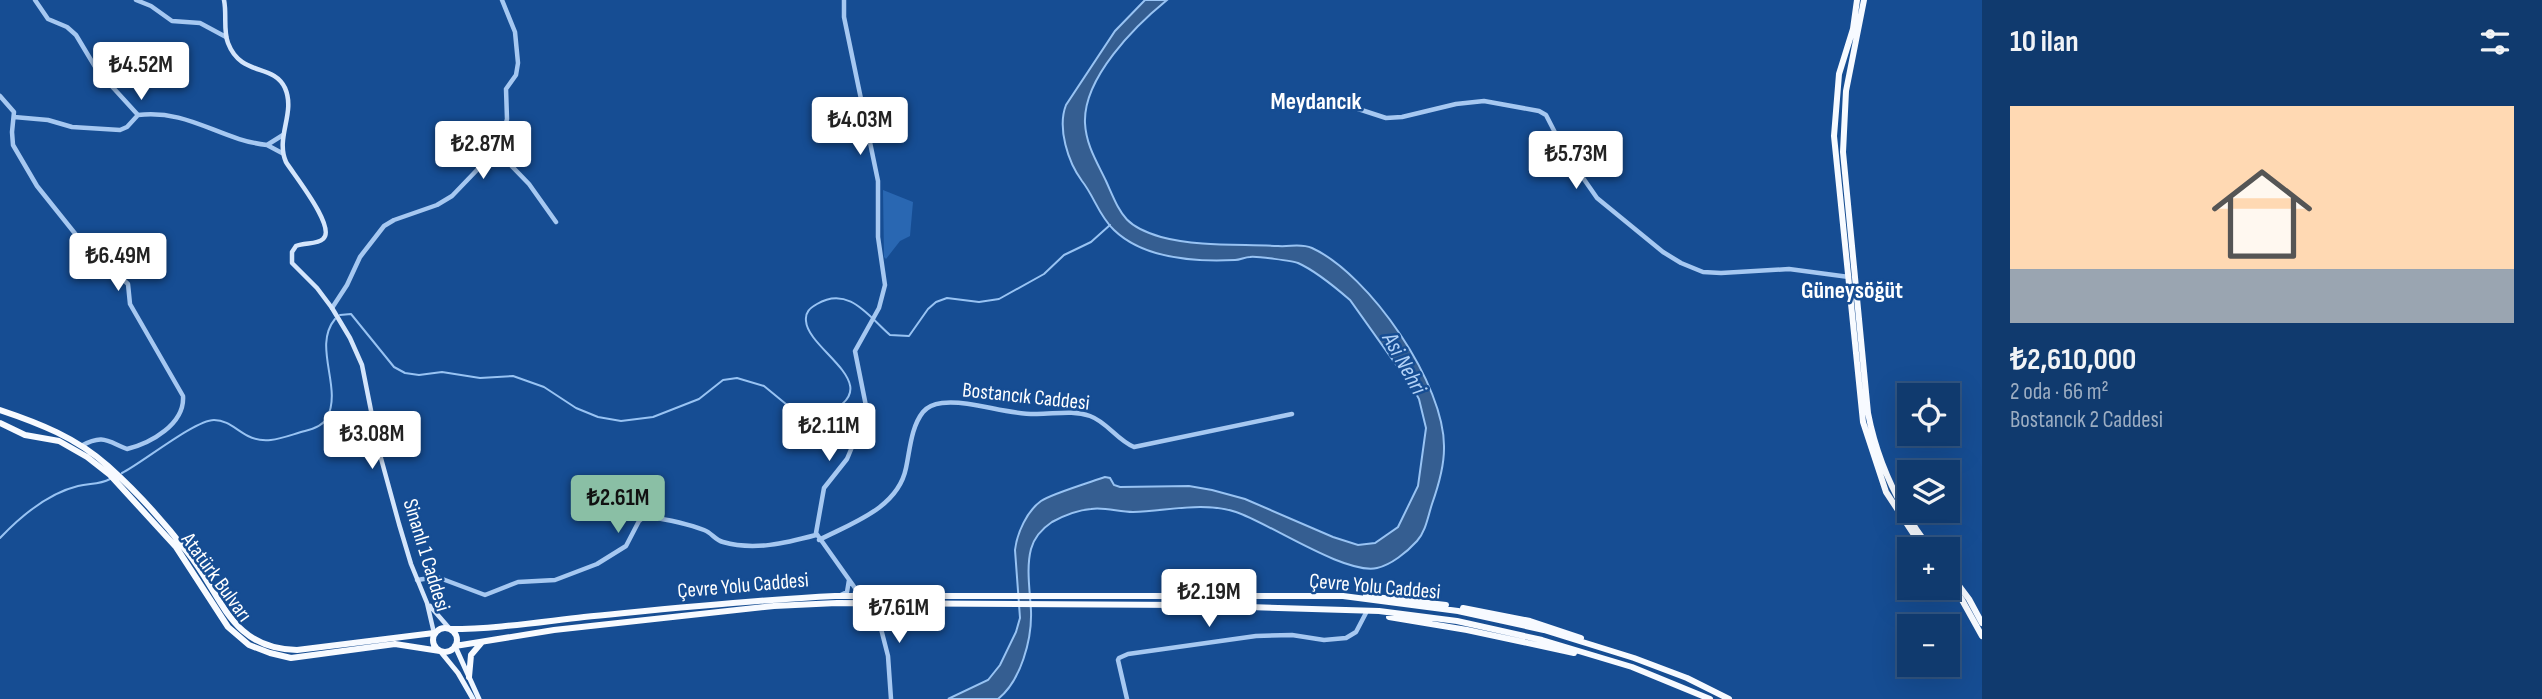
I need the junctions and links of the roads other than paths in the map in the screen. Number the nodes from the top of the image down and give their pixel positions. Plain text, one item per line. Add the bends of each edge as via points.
1 (35, 0) edge
2 (136, 0) edge
3 (225, 0) edge
4 (502, 0) edge
5 (844, 0) edge
6 (1857, 0) edge
7 (1864, 0) edge
8 (226, 37) junction
9 (0, 96) edge
10 (1313, 101) dead end
11 (138, 115) junction
12 (15, 117) junction
13 (283, 135) junction
14 (267, 145) junction
15 (497, 151) junction
16 (282, 153) junction
17 (556, 222) dead end
18 (1849, 277) junction
19 (333, 310) junction
20 (0, 410) edge
21 (1292, 414) dead end
22 (17, 416) junction
23 (31, 420) junction
24 (0, 424) edge
25 (13, 430) junction
26 (27, 435) junction
27 (81, 446) junction
28 (112, 473) junction
29 (1915, 537) edge
30 (1921, 537) edge
31 (818, 538) junction
32 (849, 579) junction
33 (417, 580) junction
34 (1960, 587) edge
35 (211, 595) junction
36 (840, 596) junction
37 (1960, 597) edge
38 (862, 599) junction
39 (984, 599) junction
40 (427, 603) junction
41 (1367, 611) junction
42 (1982, 622) edge
43 (450, 629) junction
44 (434, 633) junction
45 (1982, 636) edge
46 (486, 640) junction
47 (455, 646) junction
48 (440, 651) junction
49 (469, 677) junction
50 (473, 699) edge
51 (480, 699) edge
52 (891, 699) edge
53 (1127, 699) edge
54 (1710, 699) edge
55 (1729, 699) edge

1 - 11 street via 48,19 76,35 97,70
2 - 8 street via 172,21 200,23
3 - 8 main road
4 - 15 street via 515,32 518,62 506,89 507,119
5 - 31 street via 878,187 878,237 885,285 881,303 855,352 866,406 864,421 846,462 825,484
6 - 18 highway via 1839,74 1834,136
7 - 30 highway via 1846,91 1843,152 1868,413 1891,487
8 - 13 main road via 239,61 270,74 284,86 289,110
9 - 12 street via 13,108
10 - 18 street via 1343,104 1386,118 1484,101 1539,111 1546,115 1564,152 1597,198 1681,263 1703,272 1790,269
11 - 12 street via 120,130
11 - 14 street via 183,117
12 - 27 street via 12,139 18,154 45,197 81,240 128,284 130,304 184,399 169,428 136,447 127,449 104,439
13 - 14 street
13 - 16 main road
14 - 16 street
15 - 17 street via 533,188
15 - 19 street via 452,196 384,226 363,252
16 - 19 main road, Sinanlı 1 Caddesi via 327,228 322,240 294,249 292,263
18 - 29 highway via 1863,422 1886,492
19 - 33 main road, Sinanlı 1 Caddesi via 363,371 379,451
20 - 22 highway, Atatürk Bulvarı
21 - 31 street, Bostancık Caddesi via 1134,447 1097,419 1078,413 1026,414 970,405 933,405 918,421 897,492 877,508
22 - 23 highway, Atatürk Bulvarı
22 - 25 highway
23 - 26 highway
23 - 27 highway, Atatürk Bulvarı
24 - 25 highway, Atatürk Bulvarı
25 - 26 highway, Atatürk Bulvarı
26 - 28 highway, Atatürk Bulvarı via 60,441
27 - 28 highway, Atatürk Bulvarı
28 - 35 highway, Atatürk Bulvarı
31 - 32 street
31 - 33 street via 744,545 645,516 622,550 555,580 523,581 485,595 437,577
32 - 36 street via 847,592
32 - 38 street
33 - 40 main road, Sinanlı 1 Caddesi
34 - 42 highway
35 - 44 highway, Atatürk Bulvarı via 244,633 283,649
35 - 48 highway, Atatürk Bulvarı via 234,634 280,656 395,644
36 - 38 highway, Çevre Yolu Caddesi
36 - 43 highway, Çevre Yolu Caddesi via 774,598
37 - 45 highway
38 - 39 highway, Çevre Yolu Caddesi
38 - 46 highway, Çevre Yolu Caddesi
38 - 52 street via 878,617 882,630
39 - 41 highway, Çevre Yolu Caddesi
39 - 55 highway, Çevre Yolu Caddesi via 1343,596 1458,611 1544,630 1617,653
40 - 43 main road
40 - 44 main road, Sinanlı 1 Caddesi
41 - 53 street via 1356,632 1346,638 1256,636 1119,657
41 - 54 highway, Çevre Yolu Caddesi via 1457,621 1542,640 1654,675
43 - 44 highway via 443,627
43 - 47 highway via 457,638
44 - 48 highway via 434,645
46 - 47 highway, Çevre Yolu Caddesi
46 - 49 highway via 472,652
47 - 48 highway
47 - 49 main road
48 - 50 main road
49 - 51 main road

